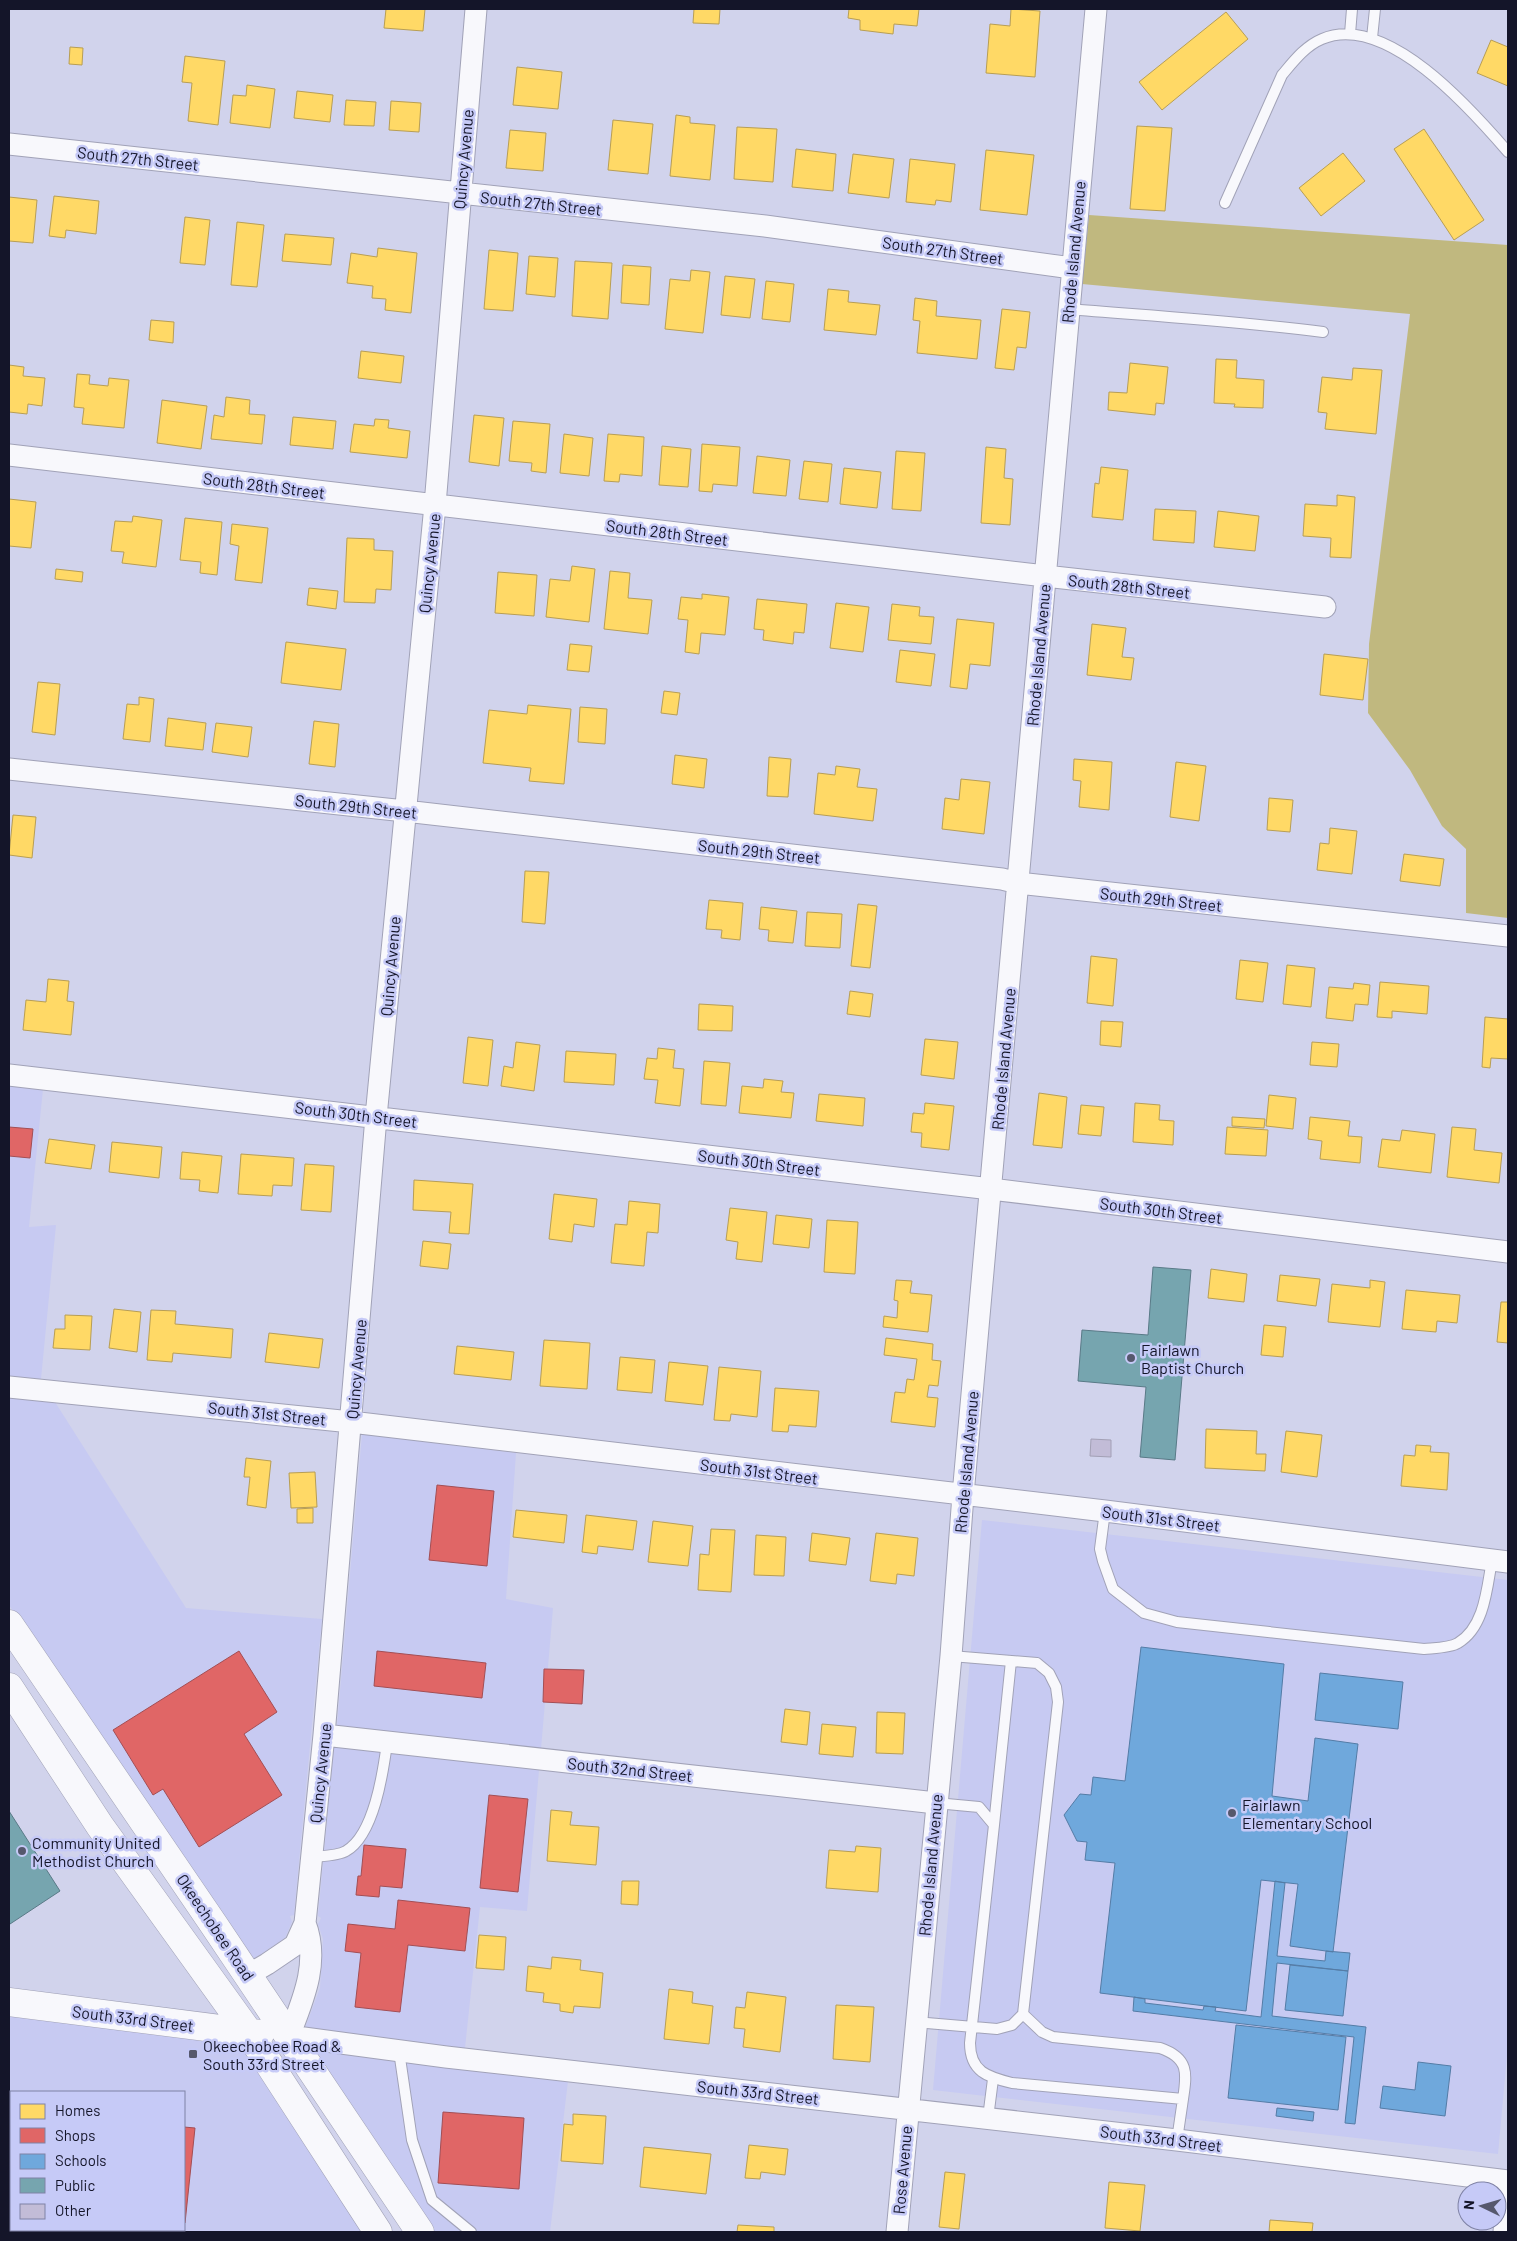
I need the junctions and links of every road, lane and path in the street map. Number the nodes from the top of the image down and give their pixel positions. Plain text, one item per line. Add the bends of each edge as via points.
1 (476, 9) edge
2 (1096, 9) edge
3 (1352, 9) edge
4 (1375, 9) edge
5 (1350, 34) junction
6 (1372, 38) junction
7 (9, 144) edge
8 (1508, 152) edge
9 (459, 194) junction
10 (1225, 203) dead end
11 (1072, 268) junction
12 (1068, 309) junction
13 (1323, 332) dead end
14 (9, 455) edge
15 (435, 505) junction
16 (1045, 576) junction
17 (1325, 607) dead end
18 (9, 769) edge
19 (405, 811) junction
20 (1018, 883) junction
21 (1508, 936) edge
22 (9, 1075) edge
23 (376, 1117) junction
24 (991, 1189) junction
25 (1508, 1252) edge
26 (9, 1387) edge
27 (351, 1422) junction
28 (963, 1495) junction
29 (1105, 1511) junction
30 (1500, 1561) edge
31 (9, 1624) edge
32 (950, 1656) junction
33 (1011, 1661) junction
34 (9, 1687) edge
35 (324, 1735) junction
36 (387, 1742) junction
37 (936, 1803) junction
38 (994, 1824) junction
39 (312, 1858) junction
40 (305, 1923) junction
41 (248, 1975) junction
42 (9, 2002) edge
43 (1023, 2014) junction
44 (916, 2022) junction
45 (972, 2027) junction
46 (249, 2033) junction
47 (289, 2036) junction
48 (399, 2051) junction
49 (993, 2078) junction
50 (1182, 2099) junction
51 (908, 2108) junction
52 (988, 2118) junction
53 (1177, 2140) junction
54 (1508, 2181) edge
55 (378, 2232) edge
56 (420, 2232) edge
57 (471, 2232) edge
58 (897, 2232) edge
59 (1504, 2232) edge

1 - 9 street, Quincy Avenue
2 - 11 street, Rhode Island Avenue
3 - 5 lane
4 - 6 lane
5 - 6 lane
5 - 10 lane via 1322,39 1312,45 1282,75
6 - 8 lane via 1413,60 1477,116
7 - 9 street, South 27th Street
9 - 11 street, South 27th Street via 765,226
9 - 15 street, Quincy Avenue
11 - 12 street, Rhode Island Avenue
12 - 13 lane via 1248,322
12 - 16 street, Rhode Island Avenue
14 - 15 street, South 28th Street
15 - 16 street, South 28th Street
15 - 19 street, Quincy Avenue
16 - 17 street, South 28th Street
16 - 20 street, Rhode Island Avenue
18 - 19 street, South 29th Street
19 - 20 street, South 29th Street via 1002,878
19 - 23 street, Quincy Avenue
20 - 21 street, South 29th Street
20 - 24 street, Rhode Island Avenue
22 - 23 street, South 30th Street
23 - 24 street, South 30th Street
23 - 27 street, Quincy Avenue
24 - 25 street, South 30th Street
24 - 28 street, Rhode Island Avenue
26 - 27 street, South 31st Street
27 - 28 street, South 31st Street
27 - 35 street, Quincy Avenue
28 - 29 street, South 31st Street
28 - 32 street, Rhode Island Avenue
29 - 30 street, South 31st Street
29 - 30 lane via 1100,1549 1114,1589 1144,1613 1176,1622 1424,1649 1458,1643 1478,1623
31 - 41 main road, Okeechobee Road
32 - 33 lane
32 - 37 street, Rhode Island Avenue
33 - 38 lane
33 - 43 lane via 1037,1663 1049,1673 1056,1687 1058,1702
34 - 46 main road, Okeechobee Road via 100,1826
35 - 36 street, South 32nd Street
35 - 39 street, Quincy Avenue
36 - 37 street, South 32nd Street
36 - 39 lane via 381,1785 362,1836 345,1852
37 - 38 lane via 979,1807
37 - 44 street, Rhode Island Avenue
38 - 45 lane
39 - 40 street, Quincy Avenue
40 - 41 street, Quincy Avenue via 295,1945
40 - 47 street, Quincy Avenue via 311,1938 308,1987
41 - 47 main road, Okeechobee Road
42 - 46 main road, South 33rd Street
43 - 45 lane via 1012,2025 998,2029
43 - 50 lane via 1042,2032 1054,2037 1160,2048 1174,2053 1183,2063 1186,2078
44 - 45 lane
44 - 51 street, Rhode Island Avenue
45 - 49 lane via 970,2054 973,2063
46 - 47 main road, South 33rd Street
46 - 55 main road, Okeechobee Road
47 - 48 street, South 33rd Street
47 - 56 main road, Okeechobee Road
48 - 51 street, South 33rd Street
48 - 57 lane via 412,2140 432,2200
49 - 50 lane via 1012,2083
49 - 52 lane
50 - 53 lane
51 - 52 street, South 33rd Street
51 - 58 street, Rose Avenue
52 - 53 street, South 33rd Street
53 - 54 street, South 33rd Street
54 - 59 street

